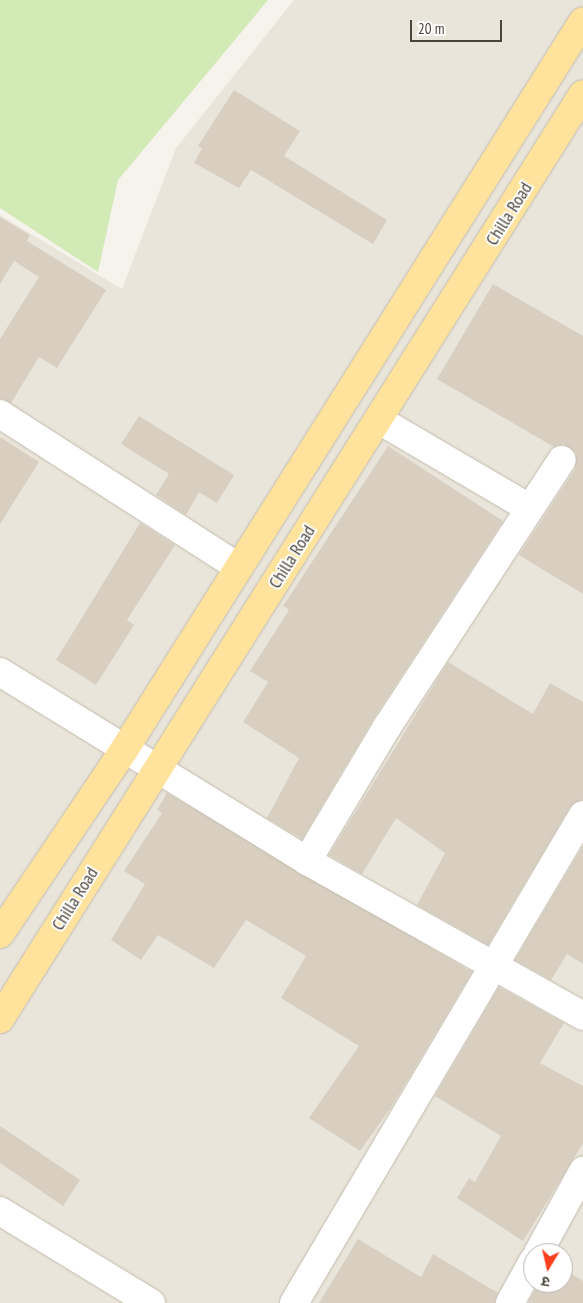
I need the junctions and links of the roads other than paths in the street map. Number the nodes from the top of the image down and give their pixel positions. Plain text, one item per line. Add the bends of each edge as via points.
1 (583, 21) edge
2 (583, 94) edge
3 (0, 414) edge
4 (379, 420) junction
5 (562, 460) dead end
6 (528, 508) junction
7 (238, 567) junction
8 (0, 672) edge
9 (124, 750) junction
10 (156, 770) junction
11 (583, 815) edge
12 (307, 860) junction
13 (0, 934) edge
14 (496, 964) junction
15 (583, 1016) edge
16 (0, 1018) edge
17 (583, 1171) edge
18 (0, 1211) edge
19 (543, 1243) edge
20 (523, 1280) edge
21 (151, 1303) edge
22 (294, 1303) edge
23 (510, 1303) edge

1 - 7 main road
2 - 4 main road, Chilla Road
3 - 7 street
4 - 6 street
4 - 10 main road, Chilla Road
5 - 6 street
6 - 12 street
7 - 9 main road
8 - 9 street
9 - 10 street
9 - 13 main road
10 - 12 street
10 - 16 main road, Chilla Road
11 - 14 street
12 - 14 street
14 - 15 street
14 - 22 street
17 - 19 street
18 - 21 street
20 - 23 street

